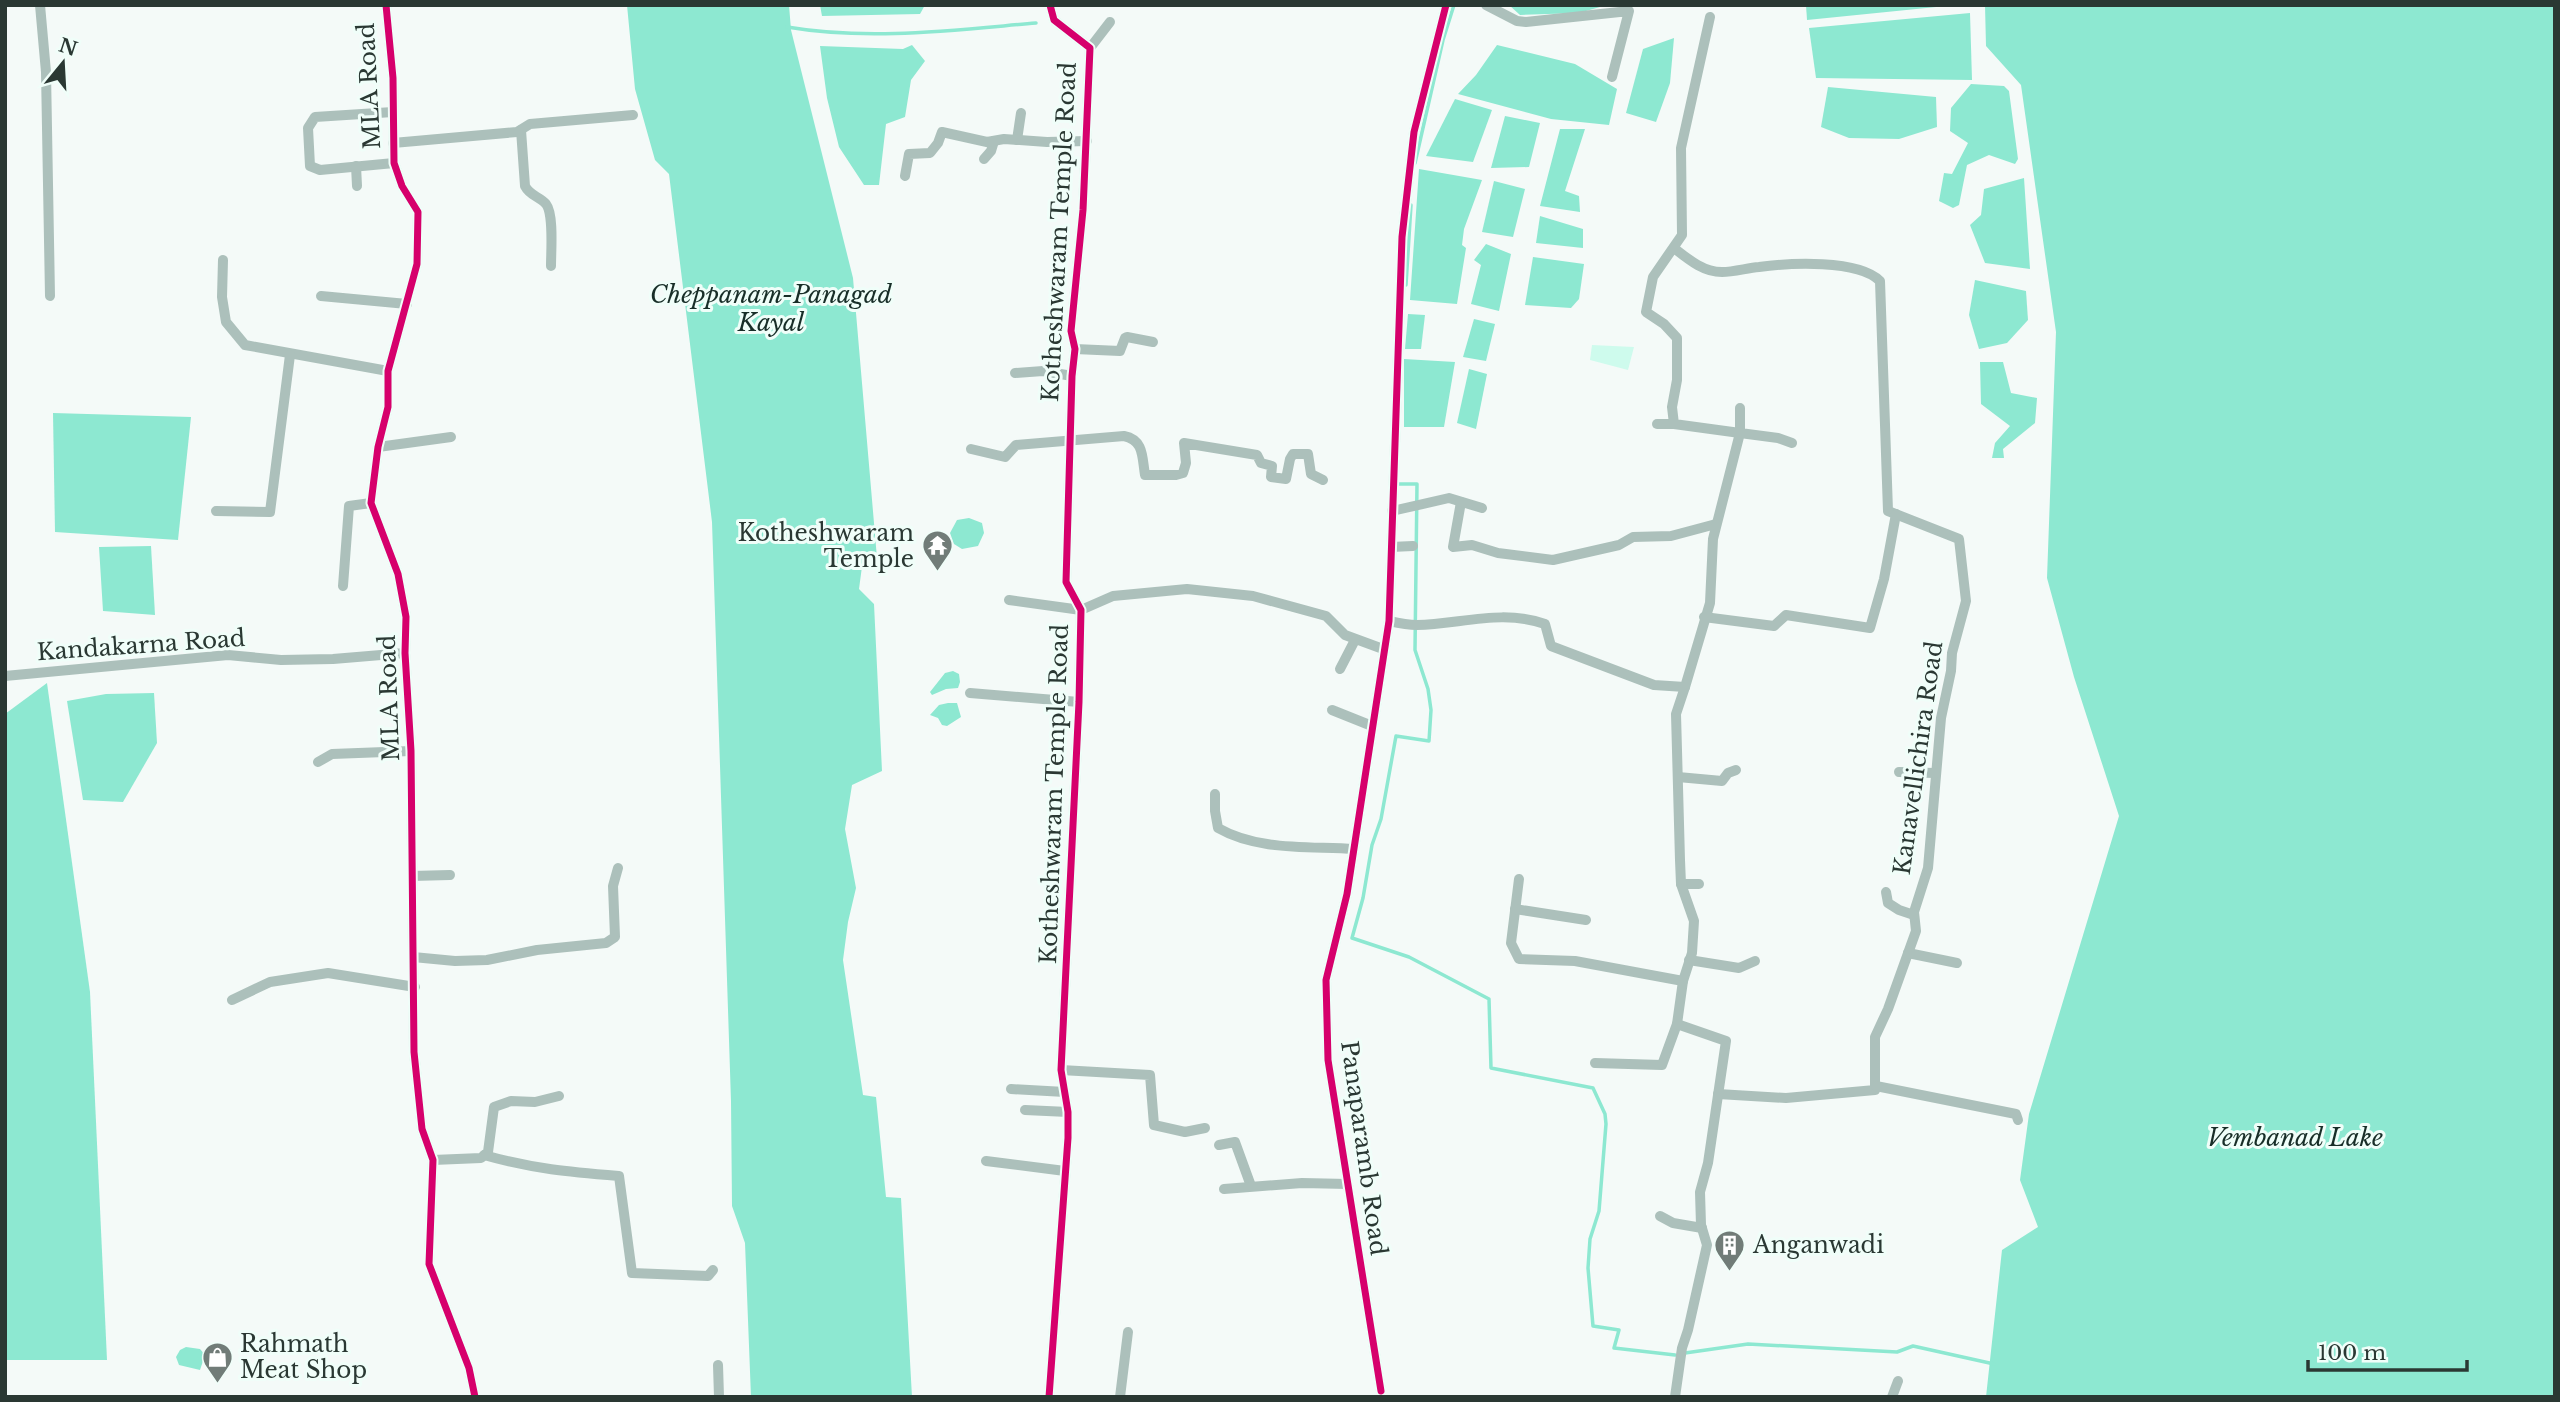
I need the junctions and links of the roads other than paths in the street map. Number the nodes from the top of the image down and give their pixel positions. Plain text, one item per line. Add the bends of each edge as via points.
1 (40, 5) edge
2 (386, 5) edge
3 (1050, 5) edge
4 (1446, 5) edge
5 (1486, 5) edge
6 (1710, 16) dead end
7 (1110, 22) dead end
8 (1090, 48) junction
9 (1612, 77) dead end
10 (393, 112) junction
11 (1021, 113) dead end
12 (633, 115) dead end
13 (521, 130) junction
14 (1017, 140) junction
15 (994, 141) junction
16 (1087, 141) junction
17 (393, 143) junction
18 (984, 159) dead end
19 (394, 163) junction
20 (356, 166) junction
21 (905, 176) dead end
22 (357, 186) dead end
23 (1674, 248) junction
24 (223, 260) dead end
25 (551, 266) dead end
26 (50, 296) dead end
27 (321, 296) dead end
28 (407, 304) junction
29 (1153, 342) dead end
30 (1075, 349) junction
31 (290, 355) junction
32 (388, 371) junction
33 (1015, 373) dead end
34 (1072, 376) junction
35 (1740, 408) dead end
36 (1657, 424) dead end
37 (1674, 424) junction
38 (1740, 433) junction
39 (451, 437) dead end
40 (1070, 440) junction
41 (1792, 443) dead end
42 (378, 447) junction
43 (971, 449) dead end
44 (1323, 480) dead end
45 (1461, 502) junction
46 (371, 503) junction
47 (1482, 508) dead end
48 (216, 511) dead end
49 (1392, 511) junction
50 (1896, 514) junction
51 (1716, 524) junction
52 (1413, 546) dead end
53 (1391, 548) junction
54 (343, 586) dead end
55 (1009, 600) dead end
56 (1081, 611) junction
57 (1704, 617) junction
58 (1389, 621) junction
59 (1355, 640) junction
60 (1383, 649) junction
61 (405, 653) junction
62 (1340, 669) dead end
63 (5, 676) edge
64 (1685, 687) junction
65 (970, 693) dead end
66 (1079, 702) junction
67 (1332, 710) dead end
68 (1372, 726) junction
69 (411, 751) junction
70 (318, 762) dead end
71 (1736, 770) dead end
72 (1899, 772) dead end
73 (1935, 773) junction
74 (1678, 777) junction
75 (1215, 794) dead end
76 (1354, 849) junction
77 (618, 869) dead end
78 (450, 874) dead end
79 (411, 876) junction
80 (1519, 879) dead end
81 (1681, 884) junction
82 (1699, 884) dead end
83 (1885, 892) dead end
84 (1515, 909) junction
85 (1914, 915) junction
86 (1587, 920) dead end
87 (1908, 953) junction
88 (413, 957) junction
89 (1689, 960) junction
90 (1755, 961) dead end
91 (1957, 963) dead end
92 (1683, 981) junction
93 (415, 987) junction
94 (232, 1000) dead end
95 (1676, 1024) junction
96 (1595, 1063) dead end
97 (1061, 1070) junction
98 (1876, 1086) junction
99 (1012, 1089) dead end
100 (1065, 1092) junction
101 (1717, 1094) junction
102 (559, 1096) dead end
103 (1025, 1110) dead end
104 (1068, 1112) junction
105 (2018, 1120) dead end
106 (1205, 1128) dead end
107 (1219, 1145) dead end
108 (484, 1155) junction
109 (433, 1160) junction
110 (986, 1161) dead end
111 (1065, 1171) junction
112 (1348, 1184) junction
113 (1251, 1186) junction
114 (1224, 1189) dead end
115 (1660, 1216) dead end
116 (1702, 1228) junction
117 (713, 1270) dead end
118 (1128, 1332) dead end
119 (718, 1365) dead end
120 (1898, 1381) dead end
121 (1381, 1391) dead end
122 (475, 1397) edge
123 (719, 1397) edge
124 (1049, 1397) edge
125 (1120, 1397) edge
126 (1675, 1397) edge
127 (1892, 1397) edge

1 - 26 street via 46,72
2 - 10 street, MLA Road
3 - 8 street, Kotheshwaram Temple Road via 1054,20
4 - 49 street, Panaparamb Road via 1414,132 1402,237
5 - 9 street via 1526,22 1629,12
6 - 23 street via 1681,148 1682,235
7 - 8 street
8 - 16 street, Kotheshwaram Temple Road
10 - 17 street, MLA Road
10 - 20 street via 315,117 312,121 308,128 310,166 320,170
11 - 14 street
12 - 13 street via 530,124
13 - 17 street
13 - 25 street via 525,186 550,213
14 - 15 street
14 - 16 street
15 - 18 street
15 - 21 street via 942,132 930,153 909,154
16 - 30 street, Kotheshwaram Temple Road via 1071,331
17 - 19 street, MLA Road
19 - 20 street
19 - 28 street, MLA Road via 418,212 417,264
20 - 22 street
23 - 37 street via 1653,277 1646,312 1677,338
23 - 50 street via 1694,264 1720,272 1835,265 1872,274 1880,281 1888,511
24 - 31 street via 226,322 245,345
27 - 28 street
28 - 32 street, MLA Road
29 - 30 street via 1125,338 1120,351
30 - 34 street, Kotheshwaram Temple Road
31 - 32 street
31 - 48 street via 270,512
32 - 42 street, MLA Road via 388,407
33 - 34 street
34 - 40 street, Kotheshwaram Temple Road
35 - 38 street
36 - 37 street
37 - 38 street
38 - 41 street
38 - 51 street
39 - 42 street
40 - 43 street via 1016,444 1005,457
40 - 44 street via 1133,438 1140,444 1146,475 1183,473 1184,443 1257,455 1261,463 1272,466 1271,477 1286,479 1293,454 1308,454 1311,474
40 - 56 street, Kotheshwaram Temple Road via 1066,582
42 - 46 street, MLA Road
45 - 47 street
45 - 49 street via 1449,498
45 - 51 street via 1453,547 1472,545 1553,560 1633,537 1671,536
46 - 54 street via 349,506
46 - 61 street, MLA Road via 398,573 406,617
49 - 53 street, Panaparamb Road
50 - 57 street via 1870,628 1786,615 1774,626
50 - 73 street, Kanavellichira Road via 1959,539 1966,601 1952,653
51 - 57 street via 1710,603
52 - 53 street
53 - 58 street, Panaparamb Road
55 - 56 street
56 - 59 street via 1113,596 1187,589 1252,596 1326,616
56 - 66 street, Kotheshwaram Temple Road
57 - 64 street
58 - 60 street, Panaparamb Road
58 - 64 street via 1415,625 1507,616 1530,619 1545,624 1551,646 1654,685
59 - 60 street
59 - 62 street
60 - 68 street, Panaparamb Road
61 - 63 street, Kandakarna Road via 281,660 228,655
61 - 69 street, MLA Road
64 - 74 street via 1676,714
65 - 66 street
66 - 97 street, Kotheshwaram Temple Road
67 - 68 street
68 - 76 street, Panaparamb Road
69 - 70 street via 332,754
69 - 79 street, MLA Road
71 - 74 street via 1722,781
72 - 73 street
73 - 85 street, Kanavellichira Road via 1928,868
74 - 81 street
75 - 76 street via 1218,828 1233,837 1255,843
76 - 112 street, Panaparamb Road via 1348,894 1326,980 1328,1060
77 - 88 street via 613,886 615,937 606,943 487,960
78 - 79 street
79 - 88 street, MLA Road
80 - 84 street
81 - 82 street
81 - 89 street via 1694,921
83 - 85 street via 1888,903
84 - 86 street
84 - 92 street via 1511,943 1520,959 1575,961
85 - 87 street, Kanavellichira Road via 1916,931
87 - 91 street
87 - 98 street, Kanavellichira Road via 1875,1037
88 - 93 street, MLA Road
89 - 90 street via 1739,968
89 - 92 street
92 - 95 street
93 - 94 street via 328,973 270,982
93 - 109 street, MLA Road via 414,1052 422,1129
95 - 96 street via 1662,1065
95 - 101 street via 1726,1041
97 - 100 street, Kotheshwaram Temple Road
97 - 106 street via 1150,1075 1154,1125 1185,1132
98 - 101 street via 1875,1090 1786,1098
98 - 105 street via 2016,1114
99 - 100 street
100 - 104 street, Kotheshwaram Temple Road
101 - 116 street via 1700,1192
102 - 108 street via 494,1107
103 - 104 street
104 - 111 street, Kotheshwaram Temple Road
107 - 113 street via 1236,1142
108 - 109 street
108 - 117 street via 548,1171 619,1176 632,1273 708,1276
109 - 122 street, MLA Road via 429,1264 469,1368
110 - 111 street
111 - 124 street, Kotheshwaram Temple Road
112 - 113 street
112 - 121 street, Panaparamb Road
113 - 114 street
115 - 116 street
116 - 126 street via 1707,1245
118 - 125 street
119 - 123 street
120 - 127 street

